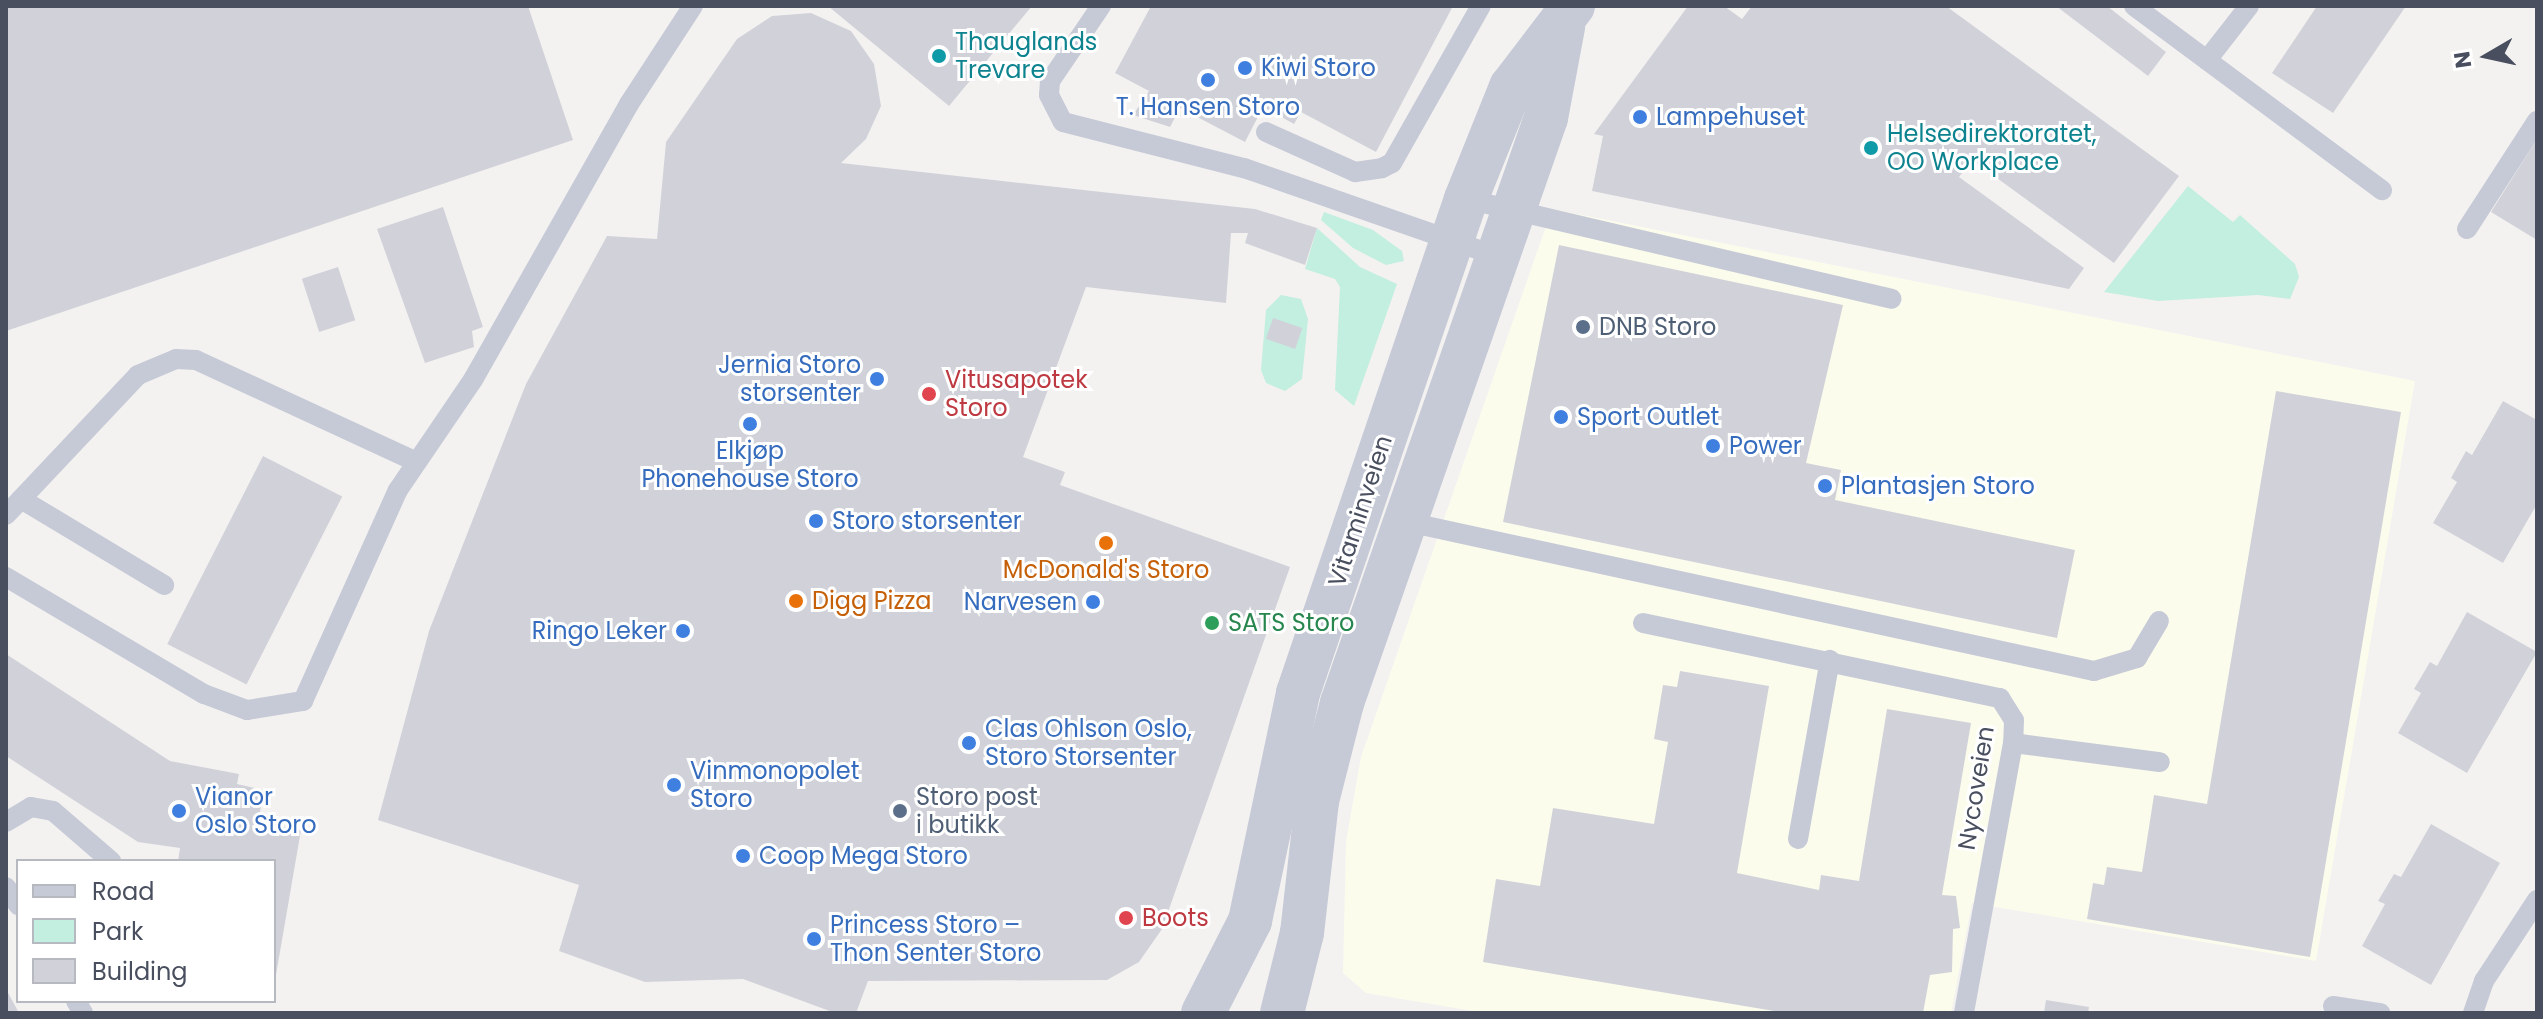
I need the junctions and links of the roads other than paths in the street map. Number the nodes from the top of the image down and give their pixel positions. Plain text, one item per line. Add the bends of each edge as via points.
1 (693, 6) edge
2 (1101, 6) edge
3 (1481, 6) edge
4 (2134, 6) edge
5 (2249, 6) edge
6 (1568, 17) edge
7 (2207, 60) junction
8 (2537, 121) edge
9 (1266, 132) dead end
10 (2382, 190) dead end
11 (1466, 199) junction
12 (1513, 213) junction
13 (2467, 229) dead end
14 (1451, 239) junction
15 (1497, 256) junction
16 (1891, 299) dead end
17 (415, 461) junction
18 (21, 499) junction
19 (6, 515) edge
20 (1403, 521) junction
21 (6, 577) edge
22 (164, 585) dead end
23 (2159, 621) dead end
24 (1643, 623) dead end
25 (1830, 660) junction
26 (2013, 743) junction
27 (2160, 762) dead end
28 (6, 822) edge
29 (1798, 839) dead end
30 (109, 859) edge
31 (2537, 900) edge
32 (2333, 1006) dead end
33 (1203, 1013) edge
34 (1282, 1013) edge
35 (1964, 1013) edge
36 (2380, 1013) edge
37 (2473, 1013) edge

1 - 17 lane via 629,104 474,378
2 - 14 lane via 1050,81 1049,95 1063,122 1244,168
3 - 9 lane via 1392,163 1355,172
4 - 7 lane
5 - 7 lane
6 - 11 street, Vitaminveien via 1511,87
6 - 12 street, Vitaminveien via 1546,118
7 - 10 lane
8 - 13 lane
11 - 12 lane
11 - 14 street, Vitaminveien
12 - 15 street, Vitaminveien
12 - 16 lane
14 - 15 lane
14 - 33 street, Vitaminveien via 1298,693 1250,921
15 - 20 street, Vitaminveien
17 - 18 lane via 196,360 176,359 138,375
17 - 21 lane via 303,701 285,708 247,710 204,694
18 - 19 lane
18 - 22 lane
20 - 23 lane via 2094,671 2137,658
20 - 34 street, Vitaminveien via 1329,748 1302,933
24 - 25 lane, Nycoveien
25 - 26 lane, Nycoveien via 2000,698 2014,720
25 - 29 lane
26 - 27 lane
26 - 35 lane, Nycoveien
28 - 30 lane via 31,807 53,811
31 - 37 lane via 2484,981
32 - 36 lane

